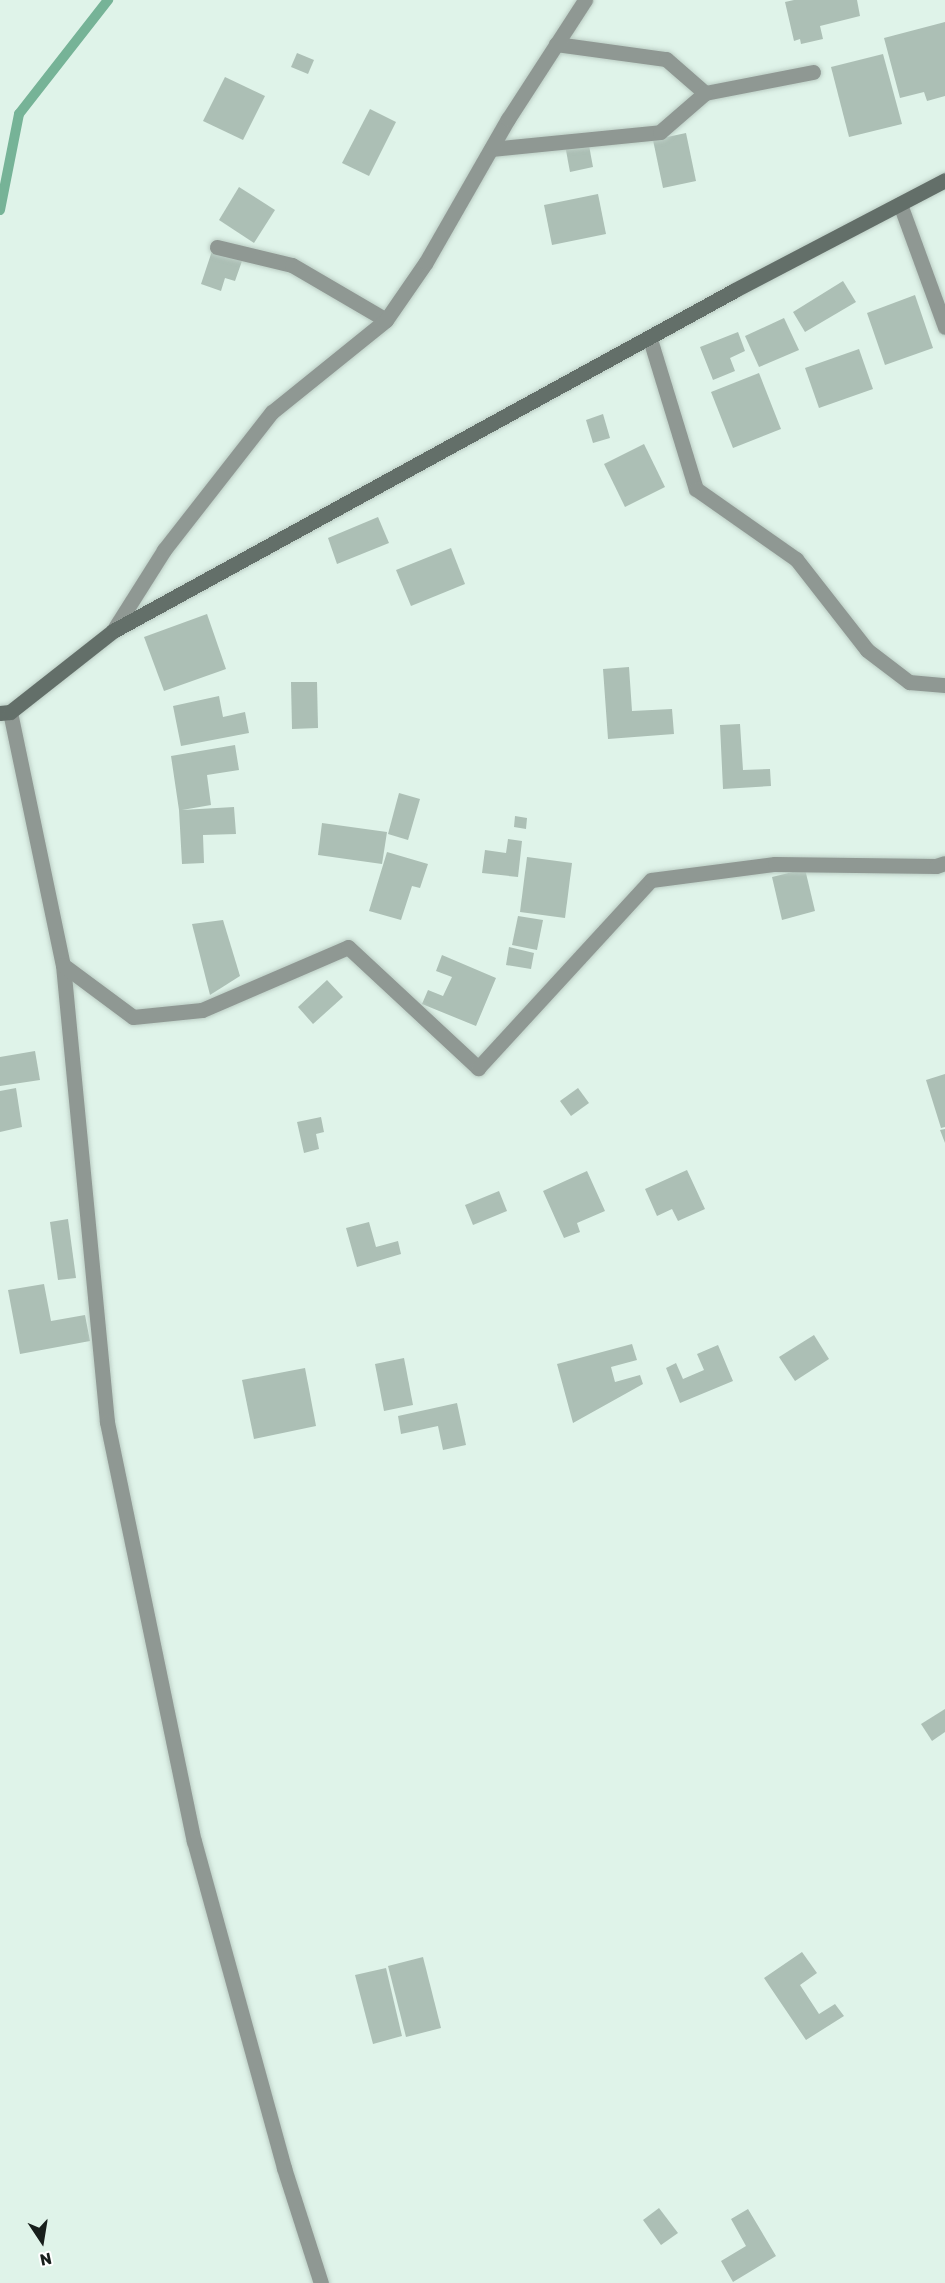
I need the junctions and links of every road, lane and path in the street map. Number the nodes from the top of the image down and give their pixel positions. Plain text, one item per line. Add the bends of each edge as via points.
1 (585, 0) edge
2 (556, 45) junction
3 (813, 72) dead end
4 (705, 93) junction
5 (490, 149) junction
6 (945, 180) edge
7 (900, 204) junction
8 (217, 247) dead end
9 (386, 320) junction
10 (945, 327) edge
11 (650, 339) junction
12 (113, 631) junction
13 (945, 685) edge
14 (5, 712) edge
15 (945, 863) edge
16 (63, 965) junction
17 (321, 2283) edge

1 - 2 street
2 - 4 street via 666,59
2 - 5 street
3 - 4 street
4 - 5 street via 660,132
5 - 9 street via 426,262
6 - 7 street
7 - 10 street
7 - 11 street
8 - 9 street via 292,265
9 - 12 street via 272,412 164,550
11 - 12 street
11 - 13 street via 696,489 796,559 867,650 909,682
12 - 14 street
14 - 16 street
15 - 16 street via 936,867 775,864 651,880 478,1068 348,947 202,1010 133,1017
16 - 17 street via 107,1422 194,1841 284,2168

